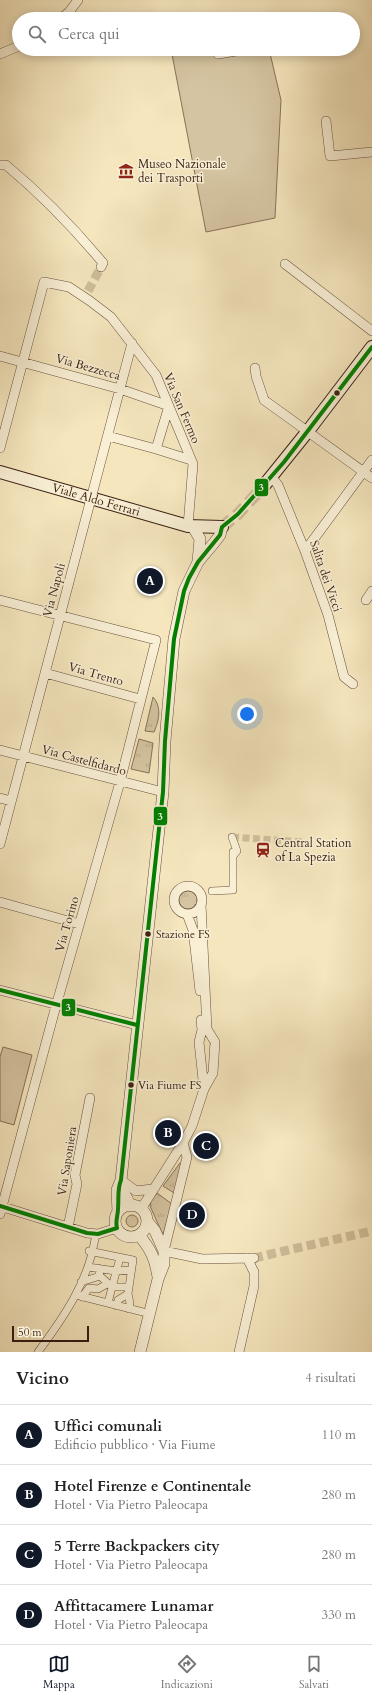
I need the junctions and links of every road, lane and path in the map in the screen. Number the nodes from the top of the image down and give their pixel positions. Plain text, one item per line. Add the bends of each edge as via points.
1 (78, 0) edge
2 (69, 12) edge
3 (12, 49) edge
4 (0, 54) edge
5 (326, 121) dead end
6 (372, 152) edge
7 (0, 165) edge
8 (285, 264) dead end
9 (101, 267) dead end
10 (372, 331) edge
11 (132, 343) junction
12 (372, 347) edge
13 (0, 356) edge
14 (23, 361) junction
15 (255, 368) dead end
16 (120, 389) junction
17 (169, 406) junction
18 (308, 432) junction
19 (108, 436) junction
20 (0, 448) edge
21 (156, 449) junction
22 (191, 460) junction
23 (372, 460) edge
24 (363, 471) junction
25 (0, 472) edge
26 (271, 476) junction
27 (372, 478) edge
28 (262, 488) tunnel mouth
29 (91, 498) junction
30 (190, 526) junction
31 (222, 527) joint
32 (305, 551) junction
33 (198, 562) junction
34 (372, 591) edge
35 (0, 600) edge
36 (366, 600) dead end
37 (60, 616) junction
38 (45, 673) junction
39 (353, 684) dead end
40 (140, 699) junction
41 (0, 750) edge
42 (23, 756) junction
43 (120, 782) junction
44 (163, 792) junction
45 (0, 798) edge
46 (11, 802) junction
47 (232, 837) dead end
48 (0, 844) edge
49 (212, 891) dead end
50 (0, 902) edge
51 (201, 904) junction
52 (187, 914) junction
53 (80, 924) junction
54 (0, 990) edge
55 (56, 1005) junction
56 (137, 1025) junction
57 (201, 1034) junction
58 (212, 1036) junction
59 (204, 1089) junction
60 (90, 1098) dead end
61 (183, 1143) junction
62 (121, 1180) junction
63 (152, 1190) junction
64 (136, 1207) junction
65 (1, 1209) edge
66 (118, 1212) junction
67 (147, 1222) junction
68 (68, 1228) junction
69 (117, 1228) junction
70 (139, 1235) junction
71 (95, 1239) dead end
72 (164, 1251) junction
73 (91, 1252) junction
74 (120, 1258) junction
75 (88, 1267) junction
76 (98, 1268) junction
77 (131, 1270) junction
78 (116, 1271) junction
79 (100, 1276) junction
80 (158, 1279) junction
81 (81, 1282) junction
82 (110, 1285) junction
83 (128, 1290) junction
84 (79, 1296) junction
85 (108, 1303) junction
86 (117, 1306) junction
87 (128, 1309) junction
88 (143, 1312) dead end
89 (40, 1352) edge
90 (140, 1352) edge
91 (239, 1352) edge

1 - 2 street
3 - 4 street
5 - 6 street via 330,156
7 - 9 street via 6,165 62,216 103,263
8 - 10 street
11 - 14 street, Via San Fermo via 87,294 44,282
11 - 16 street, Via Napoli
11 - 17 street, Via San Fermo via 156,375
12 - 18 main road
13 - 14 street, Via Bezzecca
14 - 16 street, Via Bezzecca
14 - 20 street
15 - 18 street via 264,400
16 - 17 street, Via Bezzecca
16 - 19 street, Via Napoli
17 - 21 street
17 - 22 street, Via San Fermo
18 - 24 street
18 - 26 main road
19 - 21 street
19 - 29 street, Via Napoli
21 - 22 street
22 - 30 street, Via San Fermo via 193,464
23 - 24 street
24 - 27 street
24 - 32 street
25 - 29 main road, Viale Aldo Ferrari
26 - 28 main road
26 - 32 street, Salita dei Vicci via 278,485
29 - 30 main road, Viale Aldo Ferrari
29 - 37 street, Via Napoli
30 - 31 main road, Viale Aldo Ferrari
30 - 33 street via 200,539
31 - 33 street via 214,544
32 - 39 street, Salita dei Vicci via 328,615 344,677
33 - 44 street via 184,591 174,639
34 - 36 street
35 - 37 street
37 - 38 street, Via Napoli
37 - 40 street, Via Torino via 156,640
38 - 40 street, Via Trento
38 - 42 street, Via Napoli
40 - 43 street, Via Torino
41 - 42 street, Via Castelfidardo
42 - 43 street, Via Castelfidardo
42 - 46 street, Via Napoli
43 - 44 street, Via Castelfidardo
43 - 53 street, Via Torino
44 - 56 street
45 - 46 street
46 - 48 street, Via Napoli
47 - 49 street via 237,851 233,854 233,890
50 - 53 street
51 - 52 street via 196,912
51 - 52 street via 201,895 195,888 186,886 177,890 174,898 175,907
51 - 58 street via 207,1029
52 - 57 street via 193,930 200,984
53 - 55 street, Via Torino
54 - 55 street
55 - 56 street
55 - 65 street, Via Torino
56 - 62 street
57 - 58 street
57 - 59 street via 199,1042
58 - 59 street via 215,1042 214,1068
59 - 61 street via 192,1126
60 - 68 street, Via Saponiera via 74,1175 77,1184
61 - 63 street
61 - 72 street via 187,1157
62 - 63 street via 136,1191
62 - 64 street via 125,1195
62 - 66 street via 117,1190
63 - 64 street
64 - 66 street via 124,1207
64 - 67 street via 146,1216
65 - 68 street
66 - 69 street via 115,1222
67 - 70 street
67 - 72 street via 155,1231
68 - 69 street via 98,1234
69 - 70 street via 126,1236
70 - 80 street via 153,1255
71 - 73 street
72 - 80 street via 164,1264
72 - 91 street via 202,1259 251,1258 254,1286
73 - 74 street
73 - 75 street
74 - 77 street via 133,1260
74 - 78 street
75 - 76 street
75 - 81 street
76 - 78 street
76 - 79 street
77 - 78 street
77 - 83 street
78 - 82 street
79 - 81 street
79 - 82 street
80 - 90 street
81 - 84 street
82 - 83 street
82 - 84 street via 98,1289 89,1288
82 - 85 street
83 - 86 street via 118,1300
83 - 87 street
84 - 85 street
84 - 89 street
85 - 86 street
86 - 87 street
87 - 88 street

